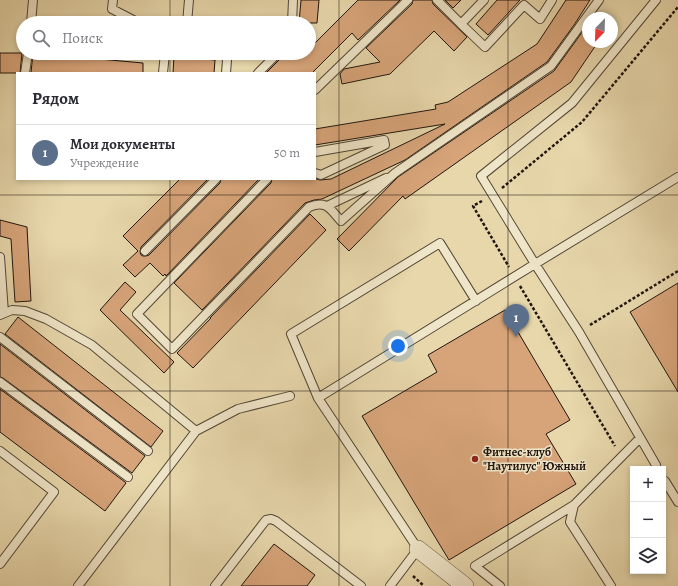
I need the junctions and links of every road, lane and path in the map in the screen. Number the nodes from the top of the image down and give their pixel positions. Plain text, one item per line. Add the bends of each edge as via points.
1 (33, 0) edge
2 (113, 0) edge
3 (189, 0) edge
4 (293, 0) edge
5 (408, 0) edge
6 (437, 0) edge
7 (484, 0) edge
8 (552, 0) edge
9 (599, 0) edge
10 (656, 0) edge
11 (678, 7) edge
12 (32, 16) edge
13 (126, 16) edge
14 (188, 16) edge
15 (292, 16) edge
16 (461, 24) junction
17 (27, 60) edge
18 (164, 60) edge
19 (227, 60) edge
20 (271, 60) edge
21 (25, 72) edge
22 (163, 72) edge
23 (226, 72) edge
24 (259, 72) edge
25 (316, 89) edge
26 (316, 152) edge
27 (316, 172) edge
28 (395, 174) junction
29 (678, 177) edge
30 (215, 180) edge
31 (266, 180) edge
32 (492, 194) junction
33 (327, 206) junction
34 (144, 251) dead end
35 (0, 257) edge
36 (534, 264) junction
37 (678, 271) edge
38 (515, 277) junction
39 (476, 301) junction
40 (2, 314) edge
41 (578, 332) junction
42 (0, 337) edge
43 (0, 382) edge
44 (290, 396) dead end
45 (318, 398) junction
46 (196, 431) junction
47 (640, 438) junction
48 (0, 451) edge
49 (148, 451) dead end
50 (621, 457) junction
51 (656, 465) dead end
52 (128, 477) dead end
53 (666, 483) edge
54 (678, 502) edge
55 (574, 505) junction
56 (418, 549) junction
57 (0, 564) edge
58 (78, 586) edge
59 (215, 586) edge
60 (361, 586) edge
61 (390, 586) edge
62 (465, 586) edge
63 (500, 586) edge
64 (611, 586) edge

1 - 12 lane
2 - 13 lane via 112,9
3 - 14 lane
4 - 15 lane
5 - 25 lane
6 - 16 lane
7 - 16 lane
8 - 16 lane via 540,19 524,5 485,47
9 - 28 lane via 551,66
10 - 32 lane via 572,103 481,176
11 - 32 path via 582,122
17 - 21 lane
18 - 22 lane
19 - 23 lane
20 - 24 lane
26 - 27 lane via 384,140 385,145 321,175
28 - 33 lane
28 - 33 lane via 341,220
29 - 36 lane
30 - 34 lane
31 - 33 lane via 137,314 172,349 310,207 318,204
32 - 36 lane
32 - 38 path via 473,206
35 - 40 lane
36 - 38 lane
36 - 41 lane
37 - 41 path
38 - 39 lane
38 - 50 path
39 - 45 lane
39 - 45 lane via 440,243 291,334
40 - 46 lane via 12,310 25,311 46,319 92,345
41 - 47 lane
42 - 49 lane
43 - 52 lane
44 - 46 lane via 238,409
45 - 56 lane
46 - 58 lane
47 - 50 lane
47 - 51 lane
48 - 57 lane via 54,492
50 - 55 lane
53 - 54 lane
55 - 63 lane via 475,566
55 - 64 lane via 570,522
56 - 61 lane
56 - 62 street
59 - 60 lane via 266,520 271,518

